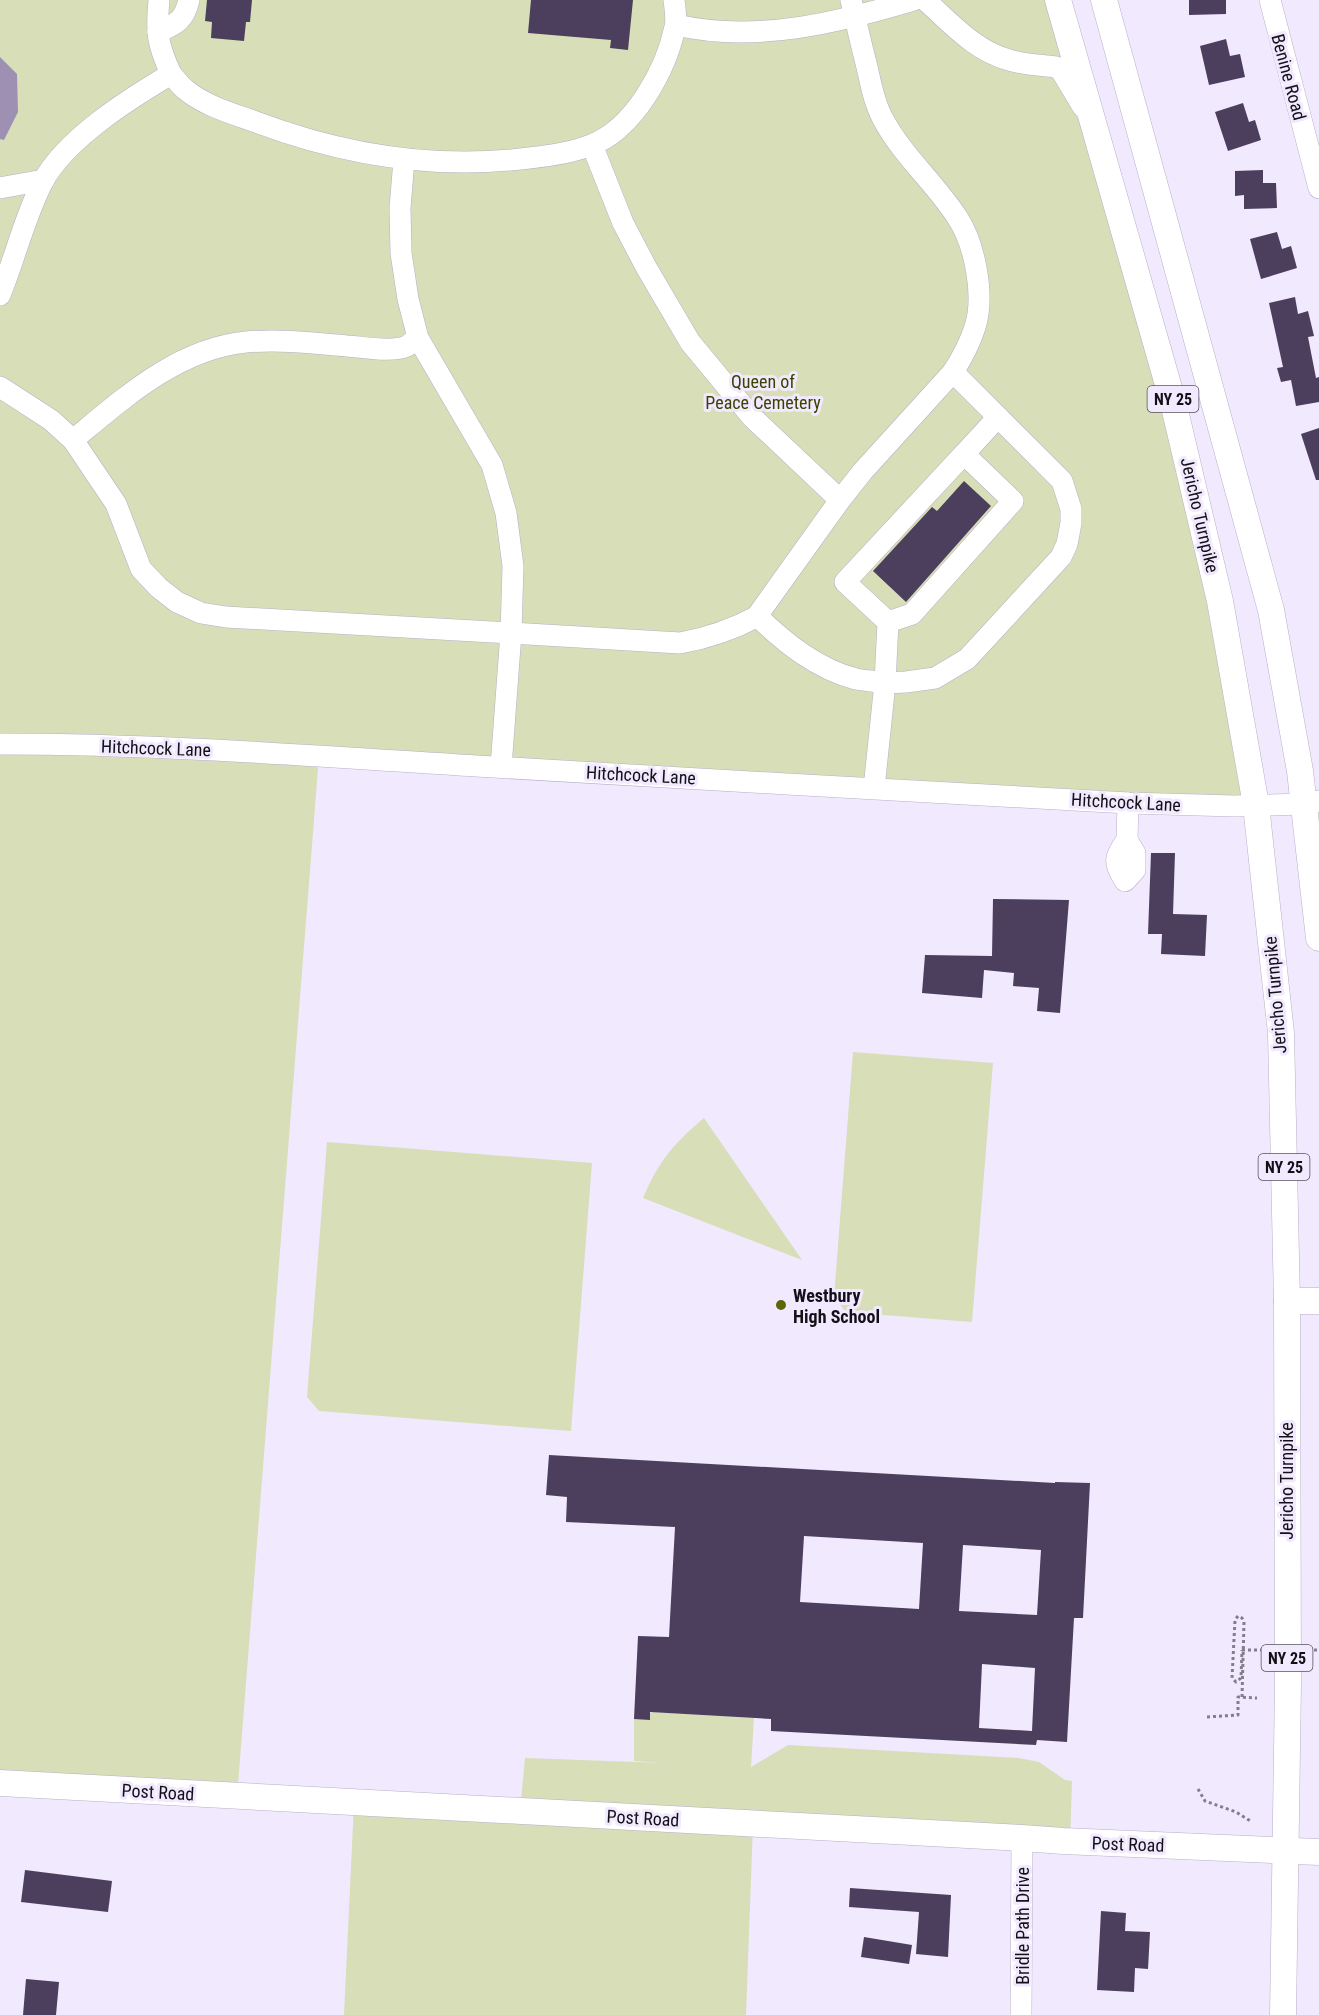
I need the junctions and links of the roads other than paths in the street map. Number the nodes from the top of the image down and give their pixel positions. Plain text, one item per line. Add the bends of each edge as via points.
1 (159, 0) edge
2 (189, 0) edge
3 (674, 0) edge
4 (914, 0) edge
5 (925, 0) edge
6 (1058, 0) edge
7 (1104, 0) edge
8 (1270, 0) edge
9 (853, 9) edge
10 (676, 24) junction
11 (158, 32) junction
12 (171, 74) junction
13 (1094, 125) junction
14 (592, 145) junction
15 (404, 160) junction
16 (44, 180) junction
17 (0, 188) edge
18 (1319, 188) edge
19 (0, 295) edge
20 (418, 338) junction
21 (953, 372) junction
22 (0, 387) edge
23 (998, 417) junction
24 (73, 440) junction
25 (964, 454) junction
26 (840, 500) junction
27 (758, 616) junction
28 (888, 622) junction
29 (511, 633) junction
30 (885, 682) junction
31 (0, 744) edge
32 (501, 768) junction
33 (874, 788) junction
34 (1128, 803) junction
35 (1302, 803) edge
36 (1256, 806) junction
37 (1127, 840) dead end
38 (1319, 938) edge
39 (1287, 1301) junction
40 (1319, 1301) edge
41 (0, 1783) edge
42 (1022, 1838) junction
43 (1286, 1850) junction
44 (1319, 1852) edge
45 (1021, 2015) edge
46 (1283, 2015) edge

1 - 11 street
2 - 11 street via 186,13
3 - 10 street
4 - 9 street
5 - 13 street via 987,52 1012,61 1056,67
6 - 13 main road, Jericho Turnpike / NY 25
7 - 35 main road, NY 25 via 1271,610
8 - 18 street, Benine Road
9 - 10 street via 775,31 730,32
9 - 21 street via 881,116 958,218 971,243 977,269 976,325
10 - 14 street via 668,54 633,114
11 - 12 street via 159,47
12 - 15 street via 186,91 278,130 352,151
12 - 16 street via 96,125 62,156
13 - 36 main road, Jericho Turnpike / NY 25 via 1173,402 1220,601
14 - 15 street via 553,156 501,162
14 - 26 street via 623,223 690,342 752,417
15 - 20 street via 401,252
16 - 17 street
16 - 19 street
20 - 24 street via 405,347 382,349 282,341 244,342 215,349 173,366 138,387
20 - 29 street via 492,465 506,513 513,566
21 - 23 street
21 - 26 street
22 - 24 street via 51,420
23 - 25 street
23 - 30 street via 1062,481 1071,509 1067,544 1061,557 967,659 935,678
24 - 29 street via 117,504 141,568 177,602 201,613
25 - 28 street via 845,582
25 - 28 street via 1014,501 912,614
26 - 27 street
27 - 29 street via 734,629 680,643
27 - 30 street via 784,641 826,668 856,679
28 - 30 street
29 - 32 street
30 - 33 street
31 - 32 street, Hitchcock Lane via 269,752
32 - 33 street, Hitchcock Lane
33 - 34 street, Hitchcock Lane
34 - 36 street, Hitchcock Lane
34 - 37 street
35 - 36 street, Hitchcock Lane
35 - 38 main road, NY 25
36 - 39 main road, Jericho Turnpike / NY 25 via 1281,1033
39 - 40 main road
39 - 43 main road, Jericho Turnpike / NY 25
41 - 42 main road, Post Road
42 - 43 main road, Post Road
42 - 45 street, Bridle Path Drive
43 - 44 main road, Post Road
43 - 46 main road, Jericho Turnpike / NY 25

